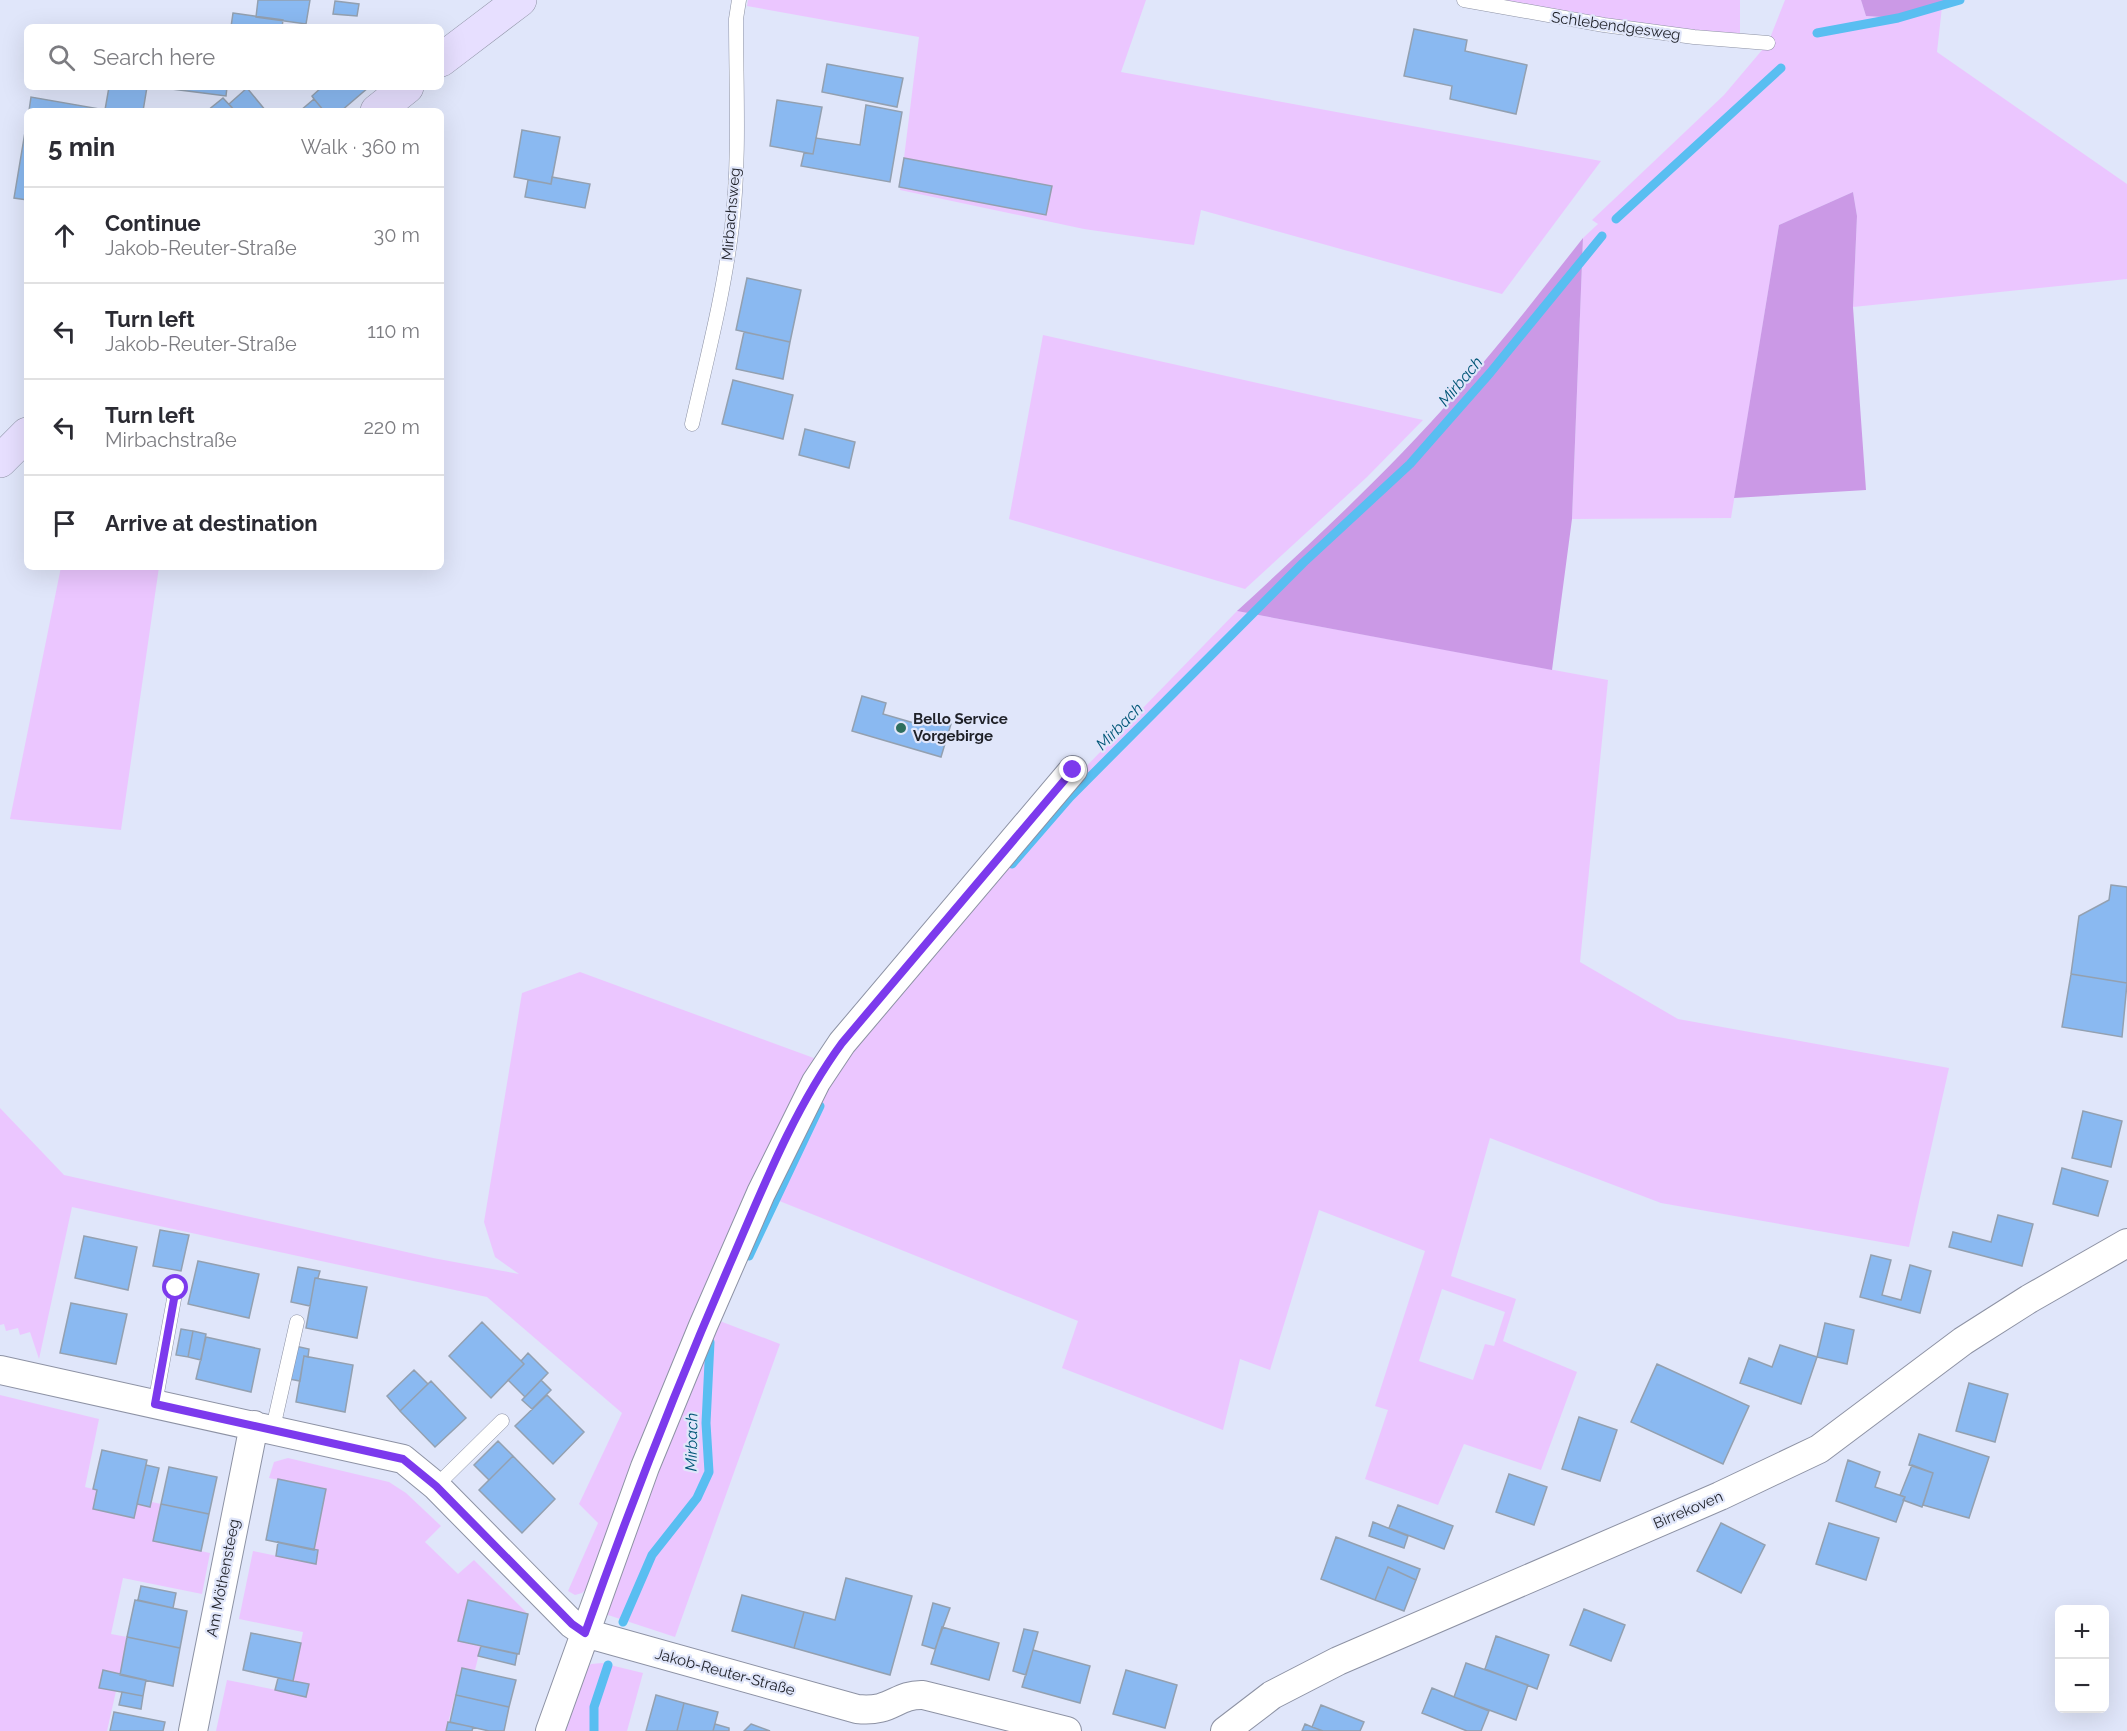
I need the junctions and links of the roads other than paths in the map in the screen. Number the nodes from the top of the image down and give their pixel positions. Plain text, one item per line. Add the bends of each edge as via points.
1 (520, 0) edge
2 (739, 0) edge
3 (1464, 0) edge
4 (1768, 43) dead end
5 (444, 58) edge
6 (403, 90) edge
7 (380, 108) edge
8 (692, 424) dead end
9 (24, 437) edge
10 (0, 461) edge
11 (1073, 770) dead end
12 (2127, 1243) edge
13 (176, 1288) dead end
14 (297, 1322) dead end
15 (0, 1370) edge
16 (155, 1404) junction
17 (502, 1421) dead end
18 (263, 1427) junction
19 (436, 1486) junction
20 (585, 1633) junction
21 (193, 1731) edge
22 (550, 1731) edge
23 (1067, 1731) edge
24 (1225, 1731) edge

1 - 5 street
2 - 8 lane, Mirbachsweg via 732,226
3 - 4 lane, Schlebendgesweg via 1604,25
6 - 7 street
9 - 10 street
11 - 20 street via 842,1043 816,1082 761,1193 703,1326 645,1467
12 - 24 street, Birrekoven via 1963,1341 1819,1449 1720,1496 1338,1661 1272,1695
13 - 16 lane
14 - 18 lane
15 - 16 street, Jakob-Reuter-Straße
16 - 18 street, Jakob-Reuter-Straße
17 - 19 lane
18 - 19 street, Jakob-Reuter-Straße via 391,1454 414,1466
18 - 21 street, Am Möthensteeg
19 - 20 street, Jakob-Reuter-Straße
20 - 22 street
20 - 23 street, Jakob-Reuter-Straße via 857,1709 884,1709 907,1697 923,1695

